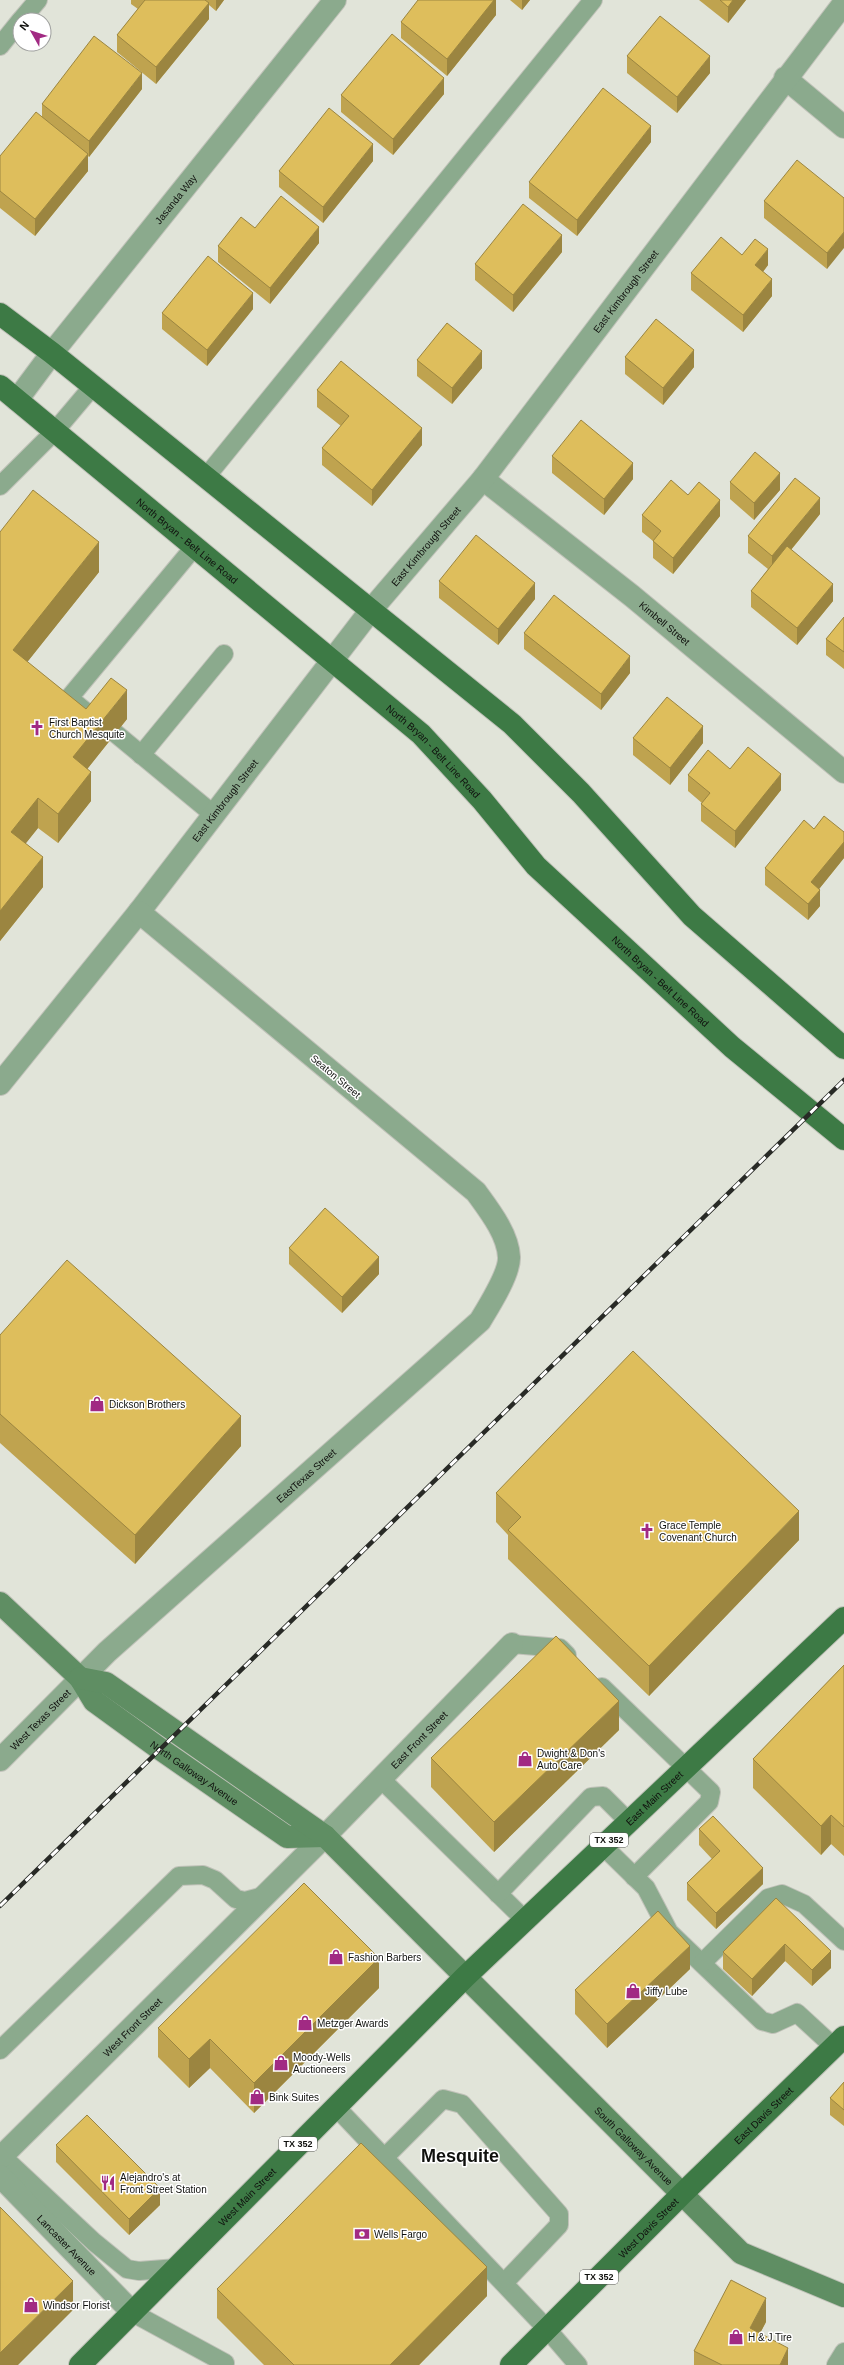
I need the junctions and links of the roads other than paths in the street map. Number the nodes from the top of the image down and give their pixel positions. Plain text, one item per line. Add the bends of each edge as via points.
1 (38, 0) edge
2 (335, 0) edge
3 (593, 0) edge
4 (844, 3) edge
5 (28, 12) edge
6 (12, 32) edge
7 (0, 46) edge
8 (785, 78) junction
9 (844, 127) edge
10 (0, 314) edge
11 (52, 353) junction
12 (0, 386) edge
13 (93, 386) junction
14 (17, 400) junction
15 (55, 431) junction
16 (206, 476) junction
17 (483, 479) junction
18 (0, 486) edge
19 (195, 546) junction
20 (371, 610) junction
21 (224, 654) dead end
22 (331, 660) junction
23 (100, 722) edge
24 (115, 733) edge
25 (142, 755) junction
26 (844, 772) edge
27 (213, 814) junction
28 (139, 912) junction
29 (844, 1048) edge
30 (0, 1084) edge
31 (844, 1139) edge
32 (510, 1257) joint
33 (0, 1603) edge
34 (844, 1618) edge
35 (512, 1644) joint
36 (80, 1678) junction
37 (0, 1760) edge
38 (686, 1767) junction
39 (381, 1778) junction
40 (629, 1822) junction
41 (325, 1836) junction
42 (603, 1846) junction
43 (634, 1877) junction
44 (498, 1894) junction
45 (264, 1896) junction
46 (525, 1920) junction
47 (844, 1941) edge
48 (702, 1963) junction
49 (464, 1977) junction
50 (839, 2042) edge
51 (0, 2050) edge
52 (335, 2106) junction
53 (384, 2158) junction
54 (1, 2163) edge
55 (683, 2193) junction
56 (177, 2268) junction
57 (504, 2284) junction
58 (844, 2296) edge
59 (133, 2313) junction
60 (547, 2329) junction
61 (225, 2364) edge
62 (80, 2365) edge
63 (511, 2365) edge
64 (578, 2365) edge

1 - 5 lane
2 - 11 street, Jasanda Way
3 - 16 lane
4 - 8 street, East Kimbrough Street
6 - 7 lane
8 - 9 street
8 - 17 street, East Kimbrough Street
10 - 11 main road
11 - 13 main road
11 - 14 street, Jasanda Way
12 - 14 main road, North Bryan - Belt Line Road
13 - 15 lane
13 - 16 main road
14 - 15 main road, North Bryan - Belt Line Road
15 - 18 lane
15 - 19 main road, North Bryan - Belt Line Road
16 - 20 main road
17 - 20 street, East Kimbrough Street
17 - 26 street, Kimbell Street via 632,596
19 - 22 main road, North Bryan - Belt Line Road
19 - 23 lane via 69,698
20 - 22 street, East Kimbrough Street
20 - 29 main road via 538,748 692,916
21 - 25 lane
22 - 27 street, East Kimbrough Street
22 - 31 main road, North Bryan - Belt Line Road via 422,734 482,800 536,866 732,1047
24 - 25 lane
25 - 27 lane
27 - 28 street, East Kimbrough Street
28 - 30 street, East Kimbrough Street
28 - 32 street, Seaton Street via 476,1192 499,1223
32 - 36 street, EastTexas Street via 499,1290 480,1321
33 - 36 main road
34 - 38 main road, East Main Street / TX 352
35 - 38 lane via 560,1648
35 - 39 street, East Front Street
36 - 37 street, West Texas Street
36 - 41 main road via 106,1683
38 - 40 main road, East Main Street / TX 352
38 - 43 lane via 711,1792 709,1802
39 - 41 street, East Front Street
39 - 44 lane
40 - 42 main road, East Main Street / TX 352
40 - 44 lane via 603,1796 591,1797
41 - 45 street, West Front Street
41 - 49 main road
42 - 43 lane
42 - 46 main road, East Main Street / TX 352
43 - 48 lane via 646,1888 669,1932
44 - 46 lane
45 - 51 lane via 245,1901 236,1899 215,1880 203,1875 179,1876
45 - 54 street, West Front Street
46 - 49 main road, East Main Street / TX 352
47 - 48 lane via 804,1904 782,1894 768,1898
48 - 50 lane via 762,2021 773,2024 797,2013
49 - 52 main road, West Main Street / TX 352
49 - 55 main road, South Galloway Avenue
50 - 55 main road, East Davis Street / TX 352
52 - 53 lane
52 - 56 main road, West Main Street / TX 352
53 - 57 lane
53 - 57 lane via 443,2099 462,2104 559,2214 559,2225
54 - 56 lane via 127,2269 139,2271
54 - 59 street, Lancaster Avenue
55 - 58 main road, South Galloway Avenue via 741,2252
55 - 60 main road, West Davis Street / TX 352
56 - 59 main road, West Main Street / TX 352
57 - 60 lane
59 - 61 lane
59 - 62 main road, West Main Street / TX 352
60 - 63 main road, West Davis Street / TX 352
60 - 64 lane

